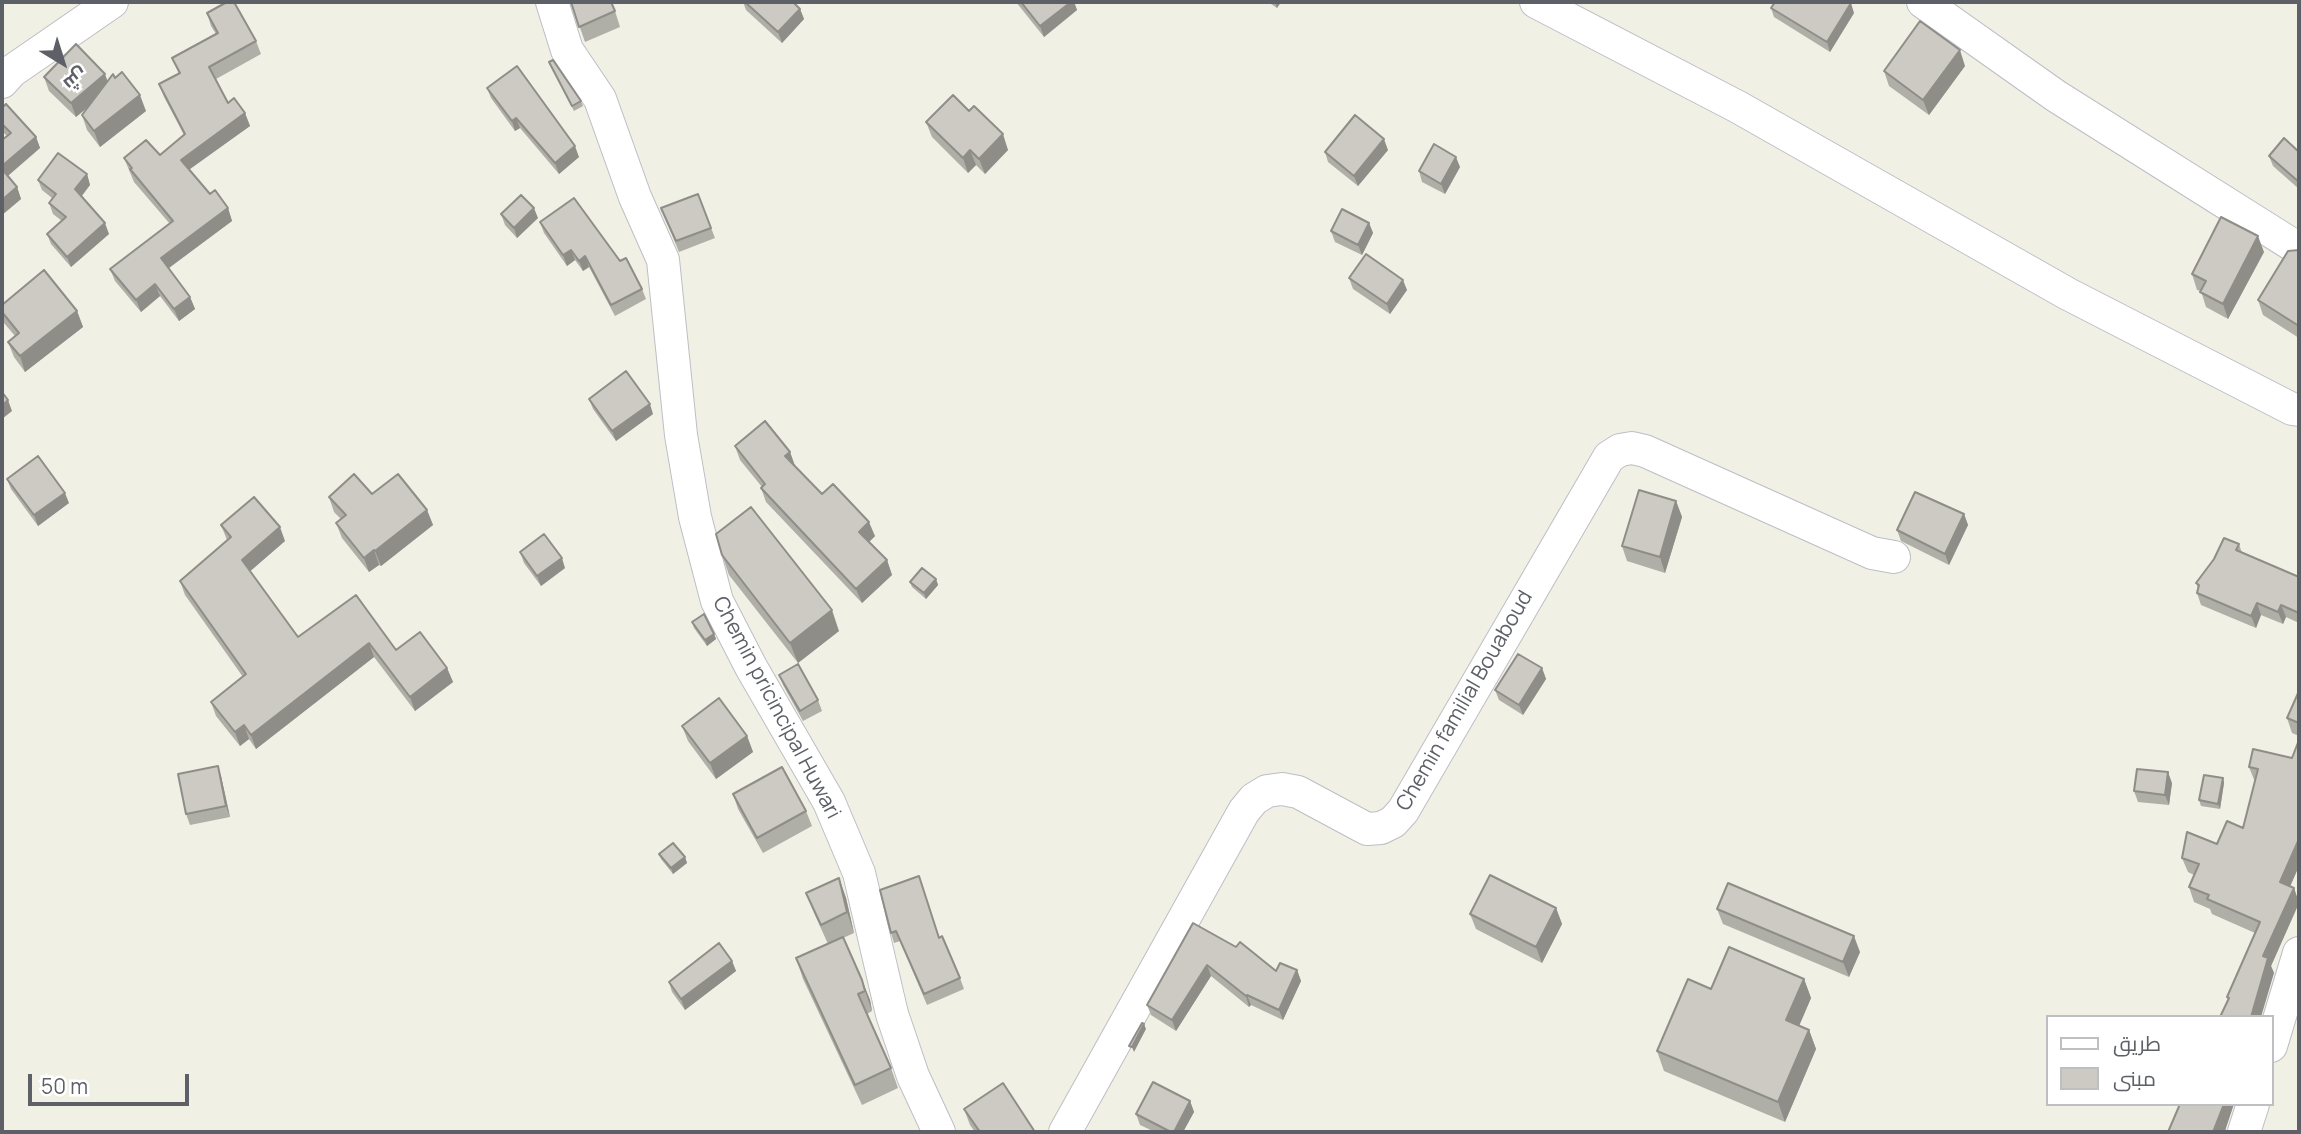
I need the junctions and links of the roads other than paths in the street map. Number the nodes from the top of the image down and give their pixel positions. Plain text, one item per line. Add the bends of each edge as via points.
1 (112, 2) edge
2 (552, 2) edge
3 (1535, 2) edge
4 (1923, 2) edge
5 (2, 82) edge
6 (2299, 249) edge
7 (2299, 410) edge
8 (1894, 557) dead end
9 (2299, 953) edge
10 (2273, 1038) edge
11 (2252, 1106) edge
12 (939, 1132) edge
13 (1065, 1132) edge
14 (2244, 1132) edge

1 - 5 street
2 - 12 street, Chemin pricincipal Huwari via 567,50 600,99 663,260 681,435 695,517 717,601 829,802 859,873 892,1014
3 - 7 street via 1738,107 2068,294
4 - 6 street via 2056,96
8 - 13 street, Chemin familial Bouaboud via 1872,552 1645,451 1619,450 1609,457 1394,822 1367,829 1298,792 1282,789 1267,791 1244,811
9 - 10 street
11 - 14 street

